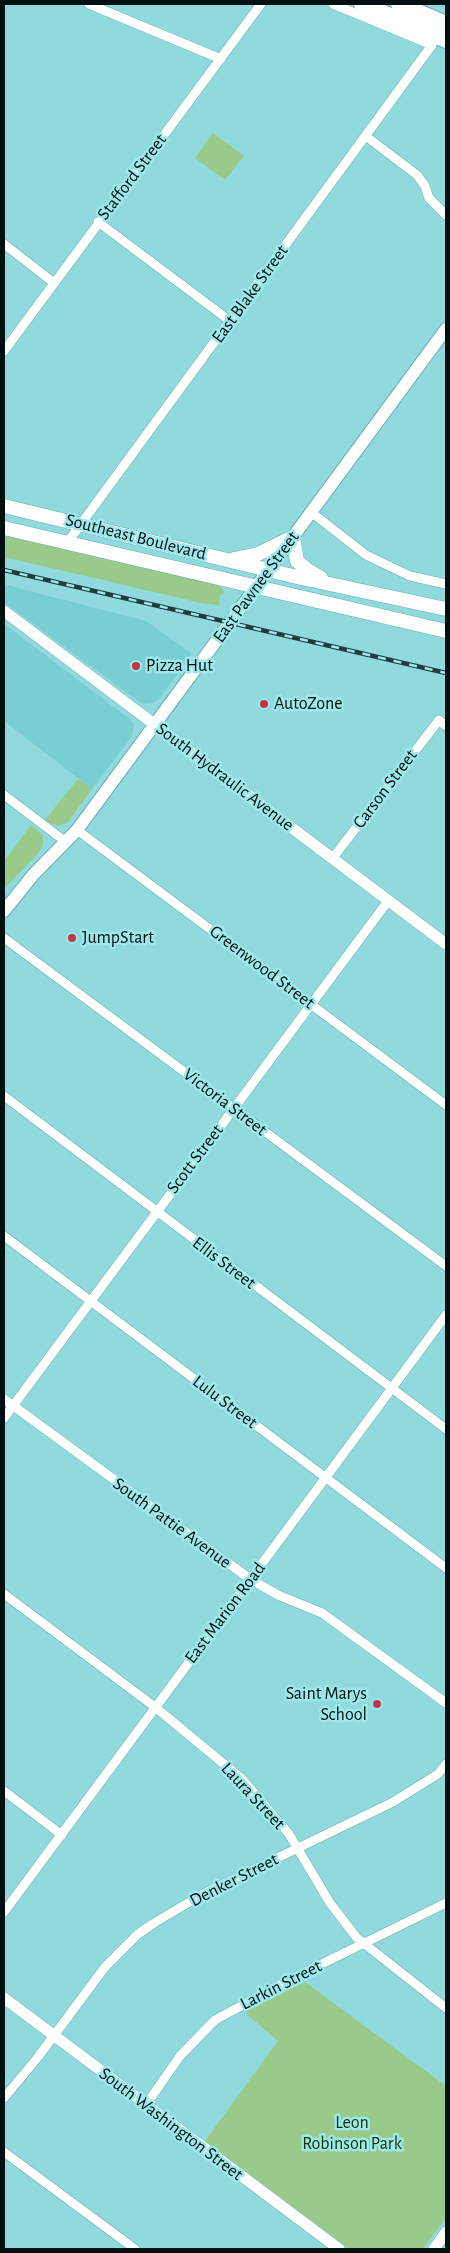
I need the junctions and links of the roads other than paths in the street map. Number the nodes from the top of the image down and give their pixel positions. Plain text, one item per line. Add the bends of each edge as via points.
1 (89, 4) edge
2 (261, 4) edge
3 (333, 4) edge
4 (362, 4) edge
5 (399, 4) edge
6 (446, 24) edge
7 (439, 42) edge
8 (221, 59) junction
9 (366, 137) junction
10 (446, 215) edge
11 (98, 222) junction
12 (4, 244) edge
13 (54, 282) junction
14 (230, 321) junction
15 (446, 329) edge
16 (4, 351) edge
17 (4, 506) edge
18 (311, 512) junction
19 (81, 524) junction
20 (4, 528) edge
21 (293, 538) junction
22 (67, 543) junction
23 (228, 560) junction
24 (268, 570) junction
25 (333, 584) junction
26 (446, 584) edge
27 (256, 586) junction
28 (446, 609) edge
29 (4, 611) edge
30 (446, 631) edge
31 (156, 725) junction
32 (446, 726) edge
33 (4, 796) edge
34 (77, 830) junction
35 (66, 842) junction
36 (332, 858) junction
37 (388, 901) junction
38 (4, 911) edge
39 (4, 938) edge
40 (446, 944) edge
41 (311, 1004) junction
42 (4, 1096) edge
43 (446, 1104) edge
44 (233, 1108) junction
45 (156, 1211) junction
46 (4, 1236) edge
47 (446, 1266) edge
48 (90, 1300) junction
49 (446, 1315) edge
50 (392, 1388) junction
51 (4, 1399) edge
52 (13, 1406) junction
53 (4, 1418) edge
54 (446, 1429) edge
55 (326, 1478) junction
56 (446, 1568) edge
57 (250, 1579) junction
58 (4, 1594) edge
59 (446, 1703) edge
60 (155, 1707) junction
61 (446, 1764) edge
62 (4, 1791) edge
63 (62, 1835) junction
64 (297, 1848) junction
65 (446, 1903) edge
66 (4, 1912) edge
67 (363, 1944) junction
68 (4, 1998) edge
69 (446, 2008) edge
70 (54, 2036) junction
71 (4, 2098) edge
72 (146, 2105) junction
73 (4, 2152) edge
74 (446, 2232) edge
75 (135, 2249) edge
76 (339, 2249) edge
77 (434, 2249) edge

1 - 8 street
2 - 8 street, Stafford Street
3 - 7 street
4 - 7 highway
5 - 6 highway
7 - 9 street, East Blake Street
8 - 11 street, Stafford Street
9 - 10 street via 417,175 429,198
9 - 14 street, East Blake Street
11 - 13 street, Stafford Street
11 - 14 street
12 - 13 street
13 - 16 street, Stafford Street
14 - 19 street, East Blake Street
15 - 18 main road, East Pawnee Street
17 - 19 main road, Southeast Boulevard
18 - 21 main road, East Pawnee Street
18 - 26 street via 366,555 410,576
19 - 22 street, East Blake Street
19 - 23 main road, Southeast Boulevard
20 - 22 main road, Southeast Boulevard
21 - 23 main road via 258,554
21 - 24 main road, East Pawnee Street
21 - 25 main road via 297,561
22 - 27 main road, Southeast Boulevard
23 - 24 main road, Southeast Boulevard
24 - 25 main road, Southeast Boulevard
24 - 27 main road, East Pawnee Street
25 - 28 main road, Southeast Boulevard
27 - 30 main road, Southeast Boulevard
27 - 31 main road, East Pawnee Street
29 - 31 street, South Hydraulic Avenue
31 - 34 main road, East Pawnee Street
31 - 36 street, South Hydraulic Avenue
32 - 36 street, Carson Street via 438,720
33 - 35 street
34 - 35 main road, East Pawnee Street
34 - 41 street, Greenwood Street
35 - 38 main road, East Pawnee Street
36 - 37 street, South Hydraulic Avenue
37 - 40 street, South Hydraulic Avenue
37 - 41 street, Scott Street
39 - 44 street, Victoria Street
41 - 43 street, Greenwood Street
41 - 44 street, Scott Street
42 - 45 street, Ellis Street
44 - 45 street, Scott Street
44 - 47 street, Victoria Street
45 - 48 street, Scott Street
45 - 50 street, Ellis Street
46 - 48 street, Lulu Street
48 - 52 street, Scott Street
48 - 55 street, Lulu Street
49 - 50 street, East Marion Road
50 - 54 street, Ellis Street
50 - 55 street, East Marion Road
51 - 52 street, South Pattie Avenue
52 - 53 street, Scott Street
52 - 57 street, South Pattie Avenue
55 - 56 street, Lulu Street
55 - 57 street, East Marion Road
57 - 59 street, South Pattie Avenue via 278,1595 322,1613
57 - 60 street, East Marion Road
58 - 60 street, Laura Street
60 - 63 street, East Marion Road
60 - 64 street, Laura Street via 242,1779
61 - 64 street, Denker Street via 438,1774 393,1802
62 - 63 street
63 - 66 street, East Marion Road
64 - 67 street, Laura Street via 330,1903
64 - 70 street, Denker Street via 203,1894 138,1934 105,1967
65 - 67 street, Larkin Street
67 - 69 street, Laura Street
67 - 72 street, Larkin Street via 215,2020 180,2056
68 - 70 street, South Washington Street
70 - 71 street
70 - 72 street, South Washington Street
72 - 76 street, South Washington Street
73 - 75 street
74 - 77 street

